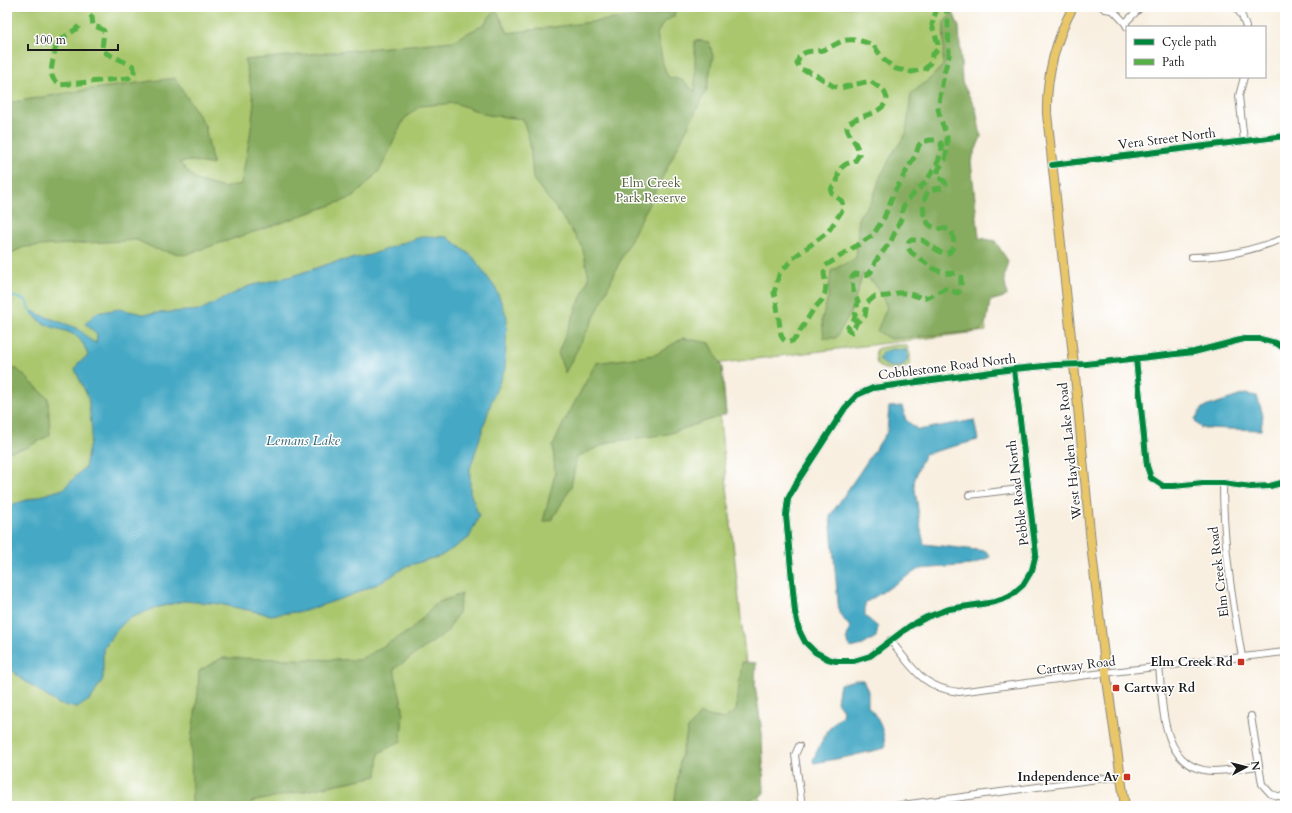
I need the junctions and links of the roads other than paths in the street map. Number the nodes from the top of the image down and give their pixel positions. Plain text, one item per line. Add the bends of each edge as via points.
1 (1072, 7) edge
2 (1102, 7) edge
3 (1141, 7) edge
4 (1236, 7) edge
5 (1111, 8) edge
6 (1126, 25) edge
7 (1246, 26) edge
8 (1244, 78) edge
9 (1285, 136) edge
10 (1244, 141) junction
11 (1052, 165) junction
12 (1285, 238) edge
13 (1192, 257) dead end
14 (1285, 350) edge
15 (1136, 359) junction
16 (1074, 365) junction
17 (1014, 369) junction
18 (1285, 482) edge
19 (1223, 483) junction
20 (1028, 488) junction
21 (969, 495) dead end
22 (890, 640) junction
23 (1285, 652) edge
24 (1242, 657) junction
25 (1159, 666) junction
26 (1106, 673) junction
27 (1252, 716) dead end
28 (799, 746) dead end
29 (1258, 766) junction
30 (1121, 776) junction
31 (1285, 796) edge
32 (942, 803) edge
33 (802, 806) edge
34 (894, 806) edge
35 (1125, 806) edge

1 - 11 main road, West Hayden Lake Road via 1055,47 1048,83 1047,114
2 - 5 street
3 - 6 street
4 - 7 street
5 - 6 street
8 - 10 street via 1239,96
9 - 10 street, Vera Street North
10 - 11 street, Vera Street North
11 - 16 main road, West Hayden Lake Road
12 - 13 street via 1247,251
14 - 15 street, Cobblestone Road North via 1260,339 1244,339 1194,352
15 - 16 street, Cobblestone Road North
15 - 19 street via 1147,466 1151,478 1163,486
16 - 17 street, Cobblestone Road North
16 - 26 main road, West Hayden Lake Road
17 - 20 street, Pebble Road North
17 - 22 street, Cobblestone Road North via 873,388 857,395 788,499 786,515 795,612 805,642 821,656 836,662 845,662 870,656
18 - 19 street via 1251,487
19 - 24 street, Elm Creek Road via 1230,590
20 - 21 street
20 - 22 street, Pebble Road North via 1036,554 1032,570 1023,585 1009,597 995,602 949,609 927,617
22 - 26 street, Cartway Road via 918,675 948,691 959,692
23 - 24 street, Cartway Road
24 - 25 street, Cartway Road
25 - 26 street, Cartway Road
25 - 29 street via 1166,729 1174,749 1181,758 1200,769 1211,771
26 - 30 main road, West Hayden Lake Road
27 - 29 street
28 - 33 street via 795,755
29 - 31 street via 1266,790 1271,794
30 - 32 street
30 - 35 main road, West Hayden Lake Road
32 - 34 street

